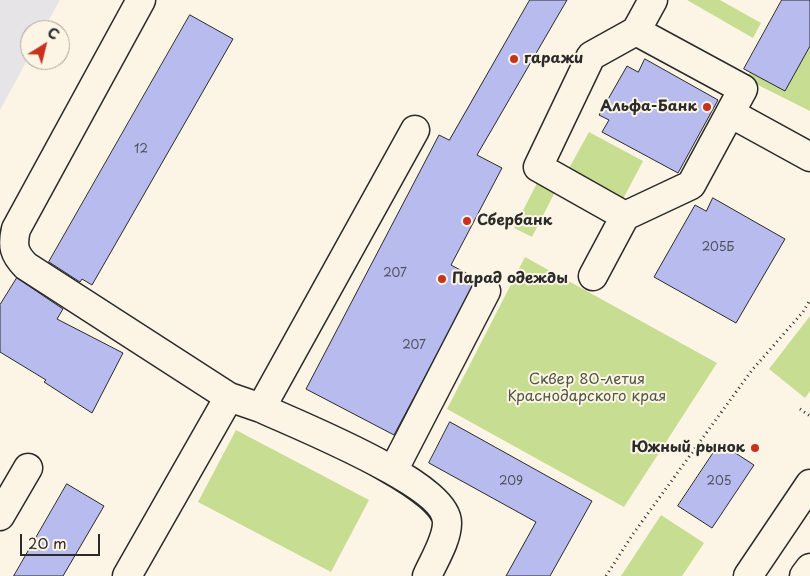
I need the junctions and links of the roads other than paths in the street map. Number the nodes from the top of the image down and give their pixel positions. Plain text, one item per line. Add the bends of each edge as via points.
1 (141, 0) edge
2 (653, 0) edge
3 (636, 31) junction
4 (730, 113) junction
5 (416, 130) dead end
6 (810, 157) edge
7 (625, 216) junction
8 (593, 276) dead end
9 (486, 291) dead end
10 (229, 398) junction
11 (260, 408) junction
12 (28, 468) dead end
13 (394, 469) junction
14 (810, 484) edge
15 (0, 516) edge
16 (810, 568) edge
17 (127, 576) edge
18 (427, 576) edge
19 (748, 576) edge
20 (804, 576) edge

1 - 10 street via 16,229 13,243 16,256 26,266
2 - 3 street
3 - 4 street via 743,88
3 - 7 street via 591,56 538,167
4 - 6 street
4 - 7 street via 691,185
5 - 11 street
7 - 8 street
9 - 13 street
10 - 11 street
10 - 17 street
11 - 13 street
12 - 15 street
13 - 18 street via 436,500 448,522
14 - 19 street
16 - 20 street

